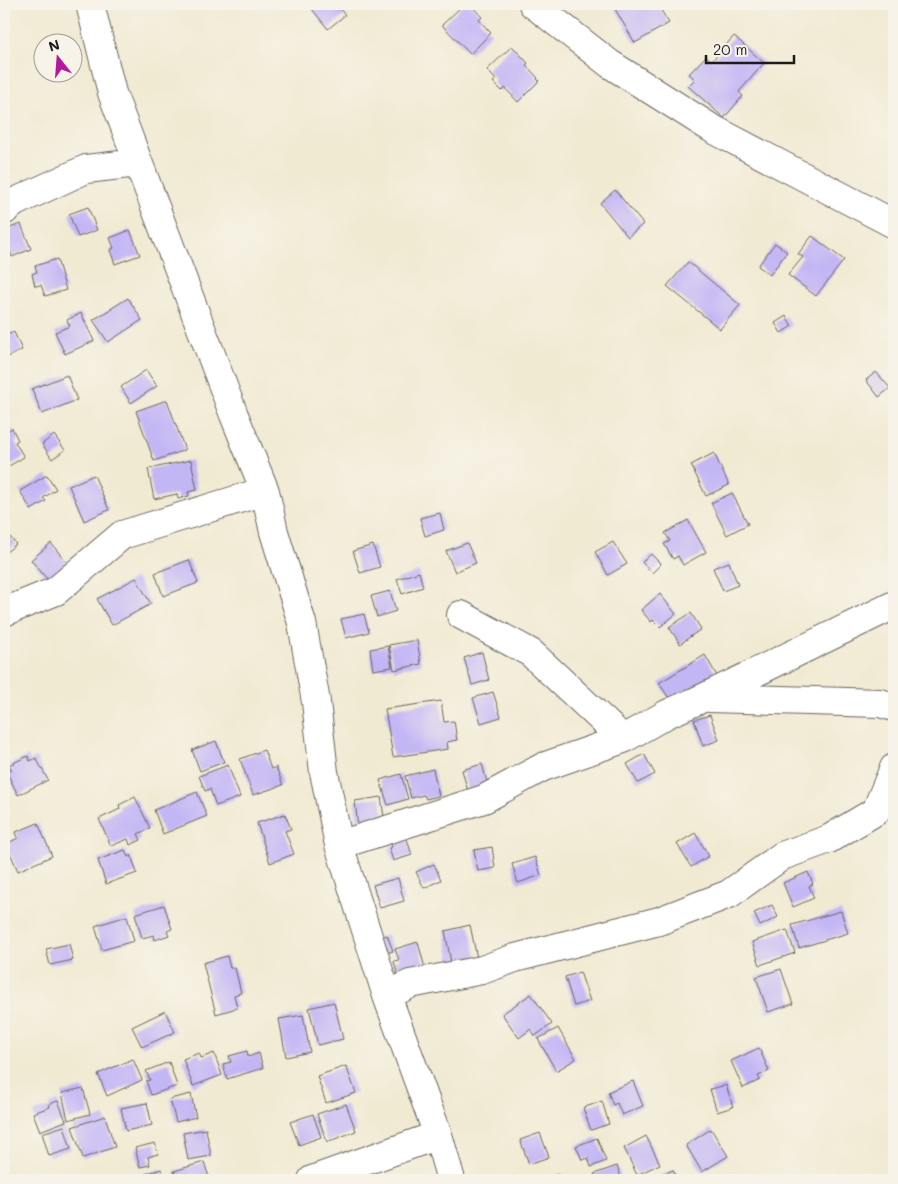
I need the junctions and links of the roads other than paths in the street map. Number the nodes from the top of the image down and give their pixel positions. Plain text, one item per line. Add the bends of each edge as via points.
1 (90, 4) edge
2 (533, 4) edge
3 (138, 163) junction
4 (4, 211) edge
5 (894, 224) edge
6 (266, 491) junction
7 (894, 605) edge
8 (4, 612) edge
9 (461, 615) dead end
10 (703, 698) junction
11 (894, 707) edge
12 (623, 739) junction
13 (894, 768) edge
14 (339, 845) junction
15 (387, 996) junction
16 (438, 1135) junction
17 (312, 1180) edge
18 (450, 1180) edge

1 - 3 street via 112,93
2 - 5 street via 610,64 711,128
3 - 4 street via 86,169 15,202
3 - 6 street
6 - 8 street via 122,535 56,591
6 - 14 street via 274,532 302,623 324,772
7 - 10 street
9 - 12 street via 531,653
10 - 11 street via 880,703
10 - 12 street
12 - 14 street via 543,768 484,799
13 - 15 street via 876,811 829,839 782,856 729,894 658,921 515,958 482,970 410,984
14 - 15 street
15 - 16 street
16 - 17 street
16 - 18 street

